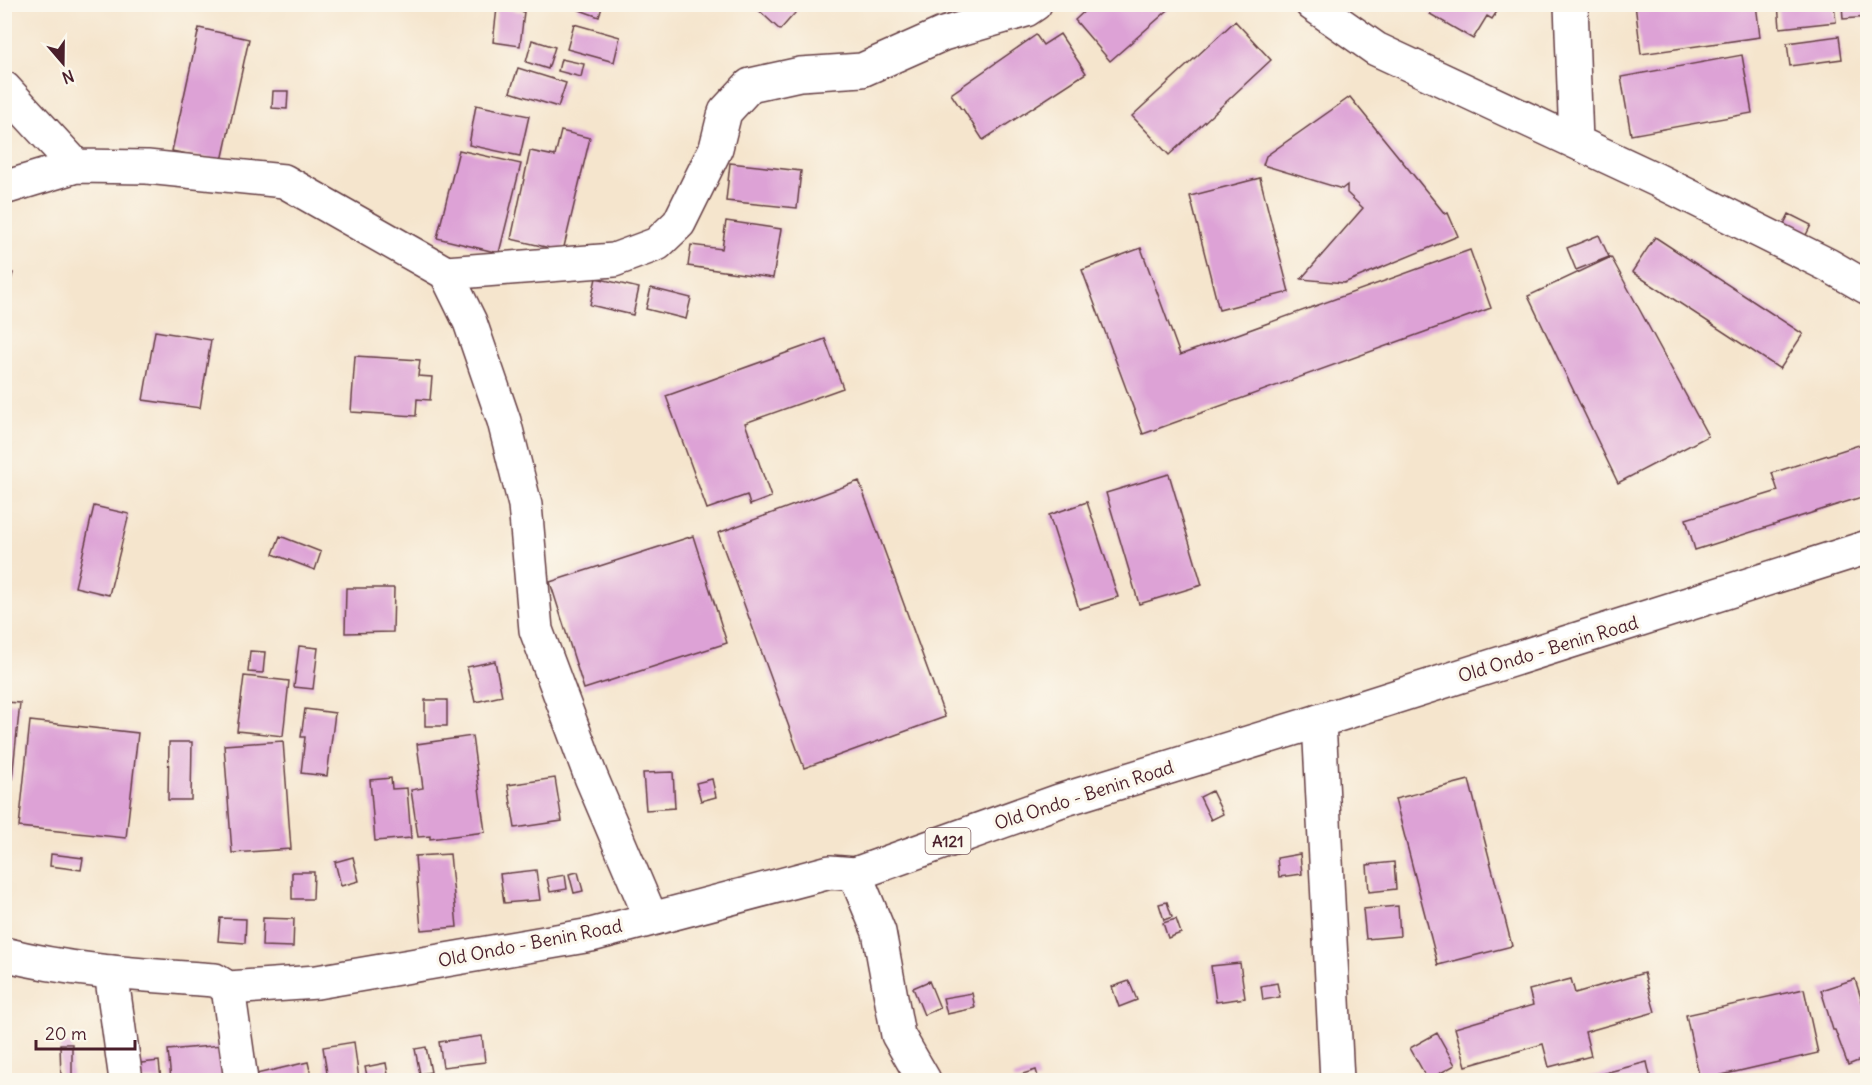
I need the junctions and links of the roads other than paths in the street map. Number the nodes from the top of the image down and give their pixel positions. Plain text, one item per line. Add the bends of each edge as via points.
1 (1035, 4) edge
2 (1312, 4) edge
3 (1571, 4) edge
4 (4, 88) edge
5 (1576, 142) junction
6 (76, 166) junction
7 (4, 188) edge
8 (446, 273) junction
9 (1868, 288) edge
10 (1868, 547) edge
11 (1319, 721) junction
12 (855, 874) junction
13 (651, 918) junction
14 (4, 954) edge
15 (111, 972) junction
16 (228, 988) junction
17 (126, 1080) edge
18 (241, 1080) edge
19 (924, 1080) edge
20 (1338, 1080) edge

1 - 8 street via 943,34 862,70 800,74 750,85 725,112 716,148 679,223 657,244 614,260
2 - 5 street via 1376,49
3 - 5 street
4 - 6 street
5 - 9 street
6 - 7 street
6 - 8 street via 147,167 284,181
8 - 13 street via 470,322 504,421 525,505 536,630 591,777
10 - 11 street, Old Ondo - Benin Road / A121
11 - 12 street, Old Ondo - Benin Road / A121 via 1059,801
11 - 20 street
12 - 13 street, Old Ondo - Benin Road / A121 via 830,872
12 - 19 street via 879,932 898,1035
13 - 16 street, Old Ondo - Benin Road / A121 via 591,935 317,982
14 - 15 street, Old Ondo - Benin Road / A121
15 - 16 street, Old Ondo - Benin Road / A121 via 215,980
15 - 17 street
16 - 18 street

